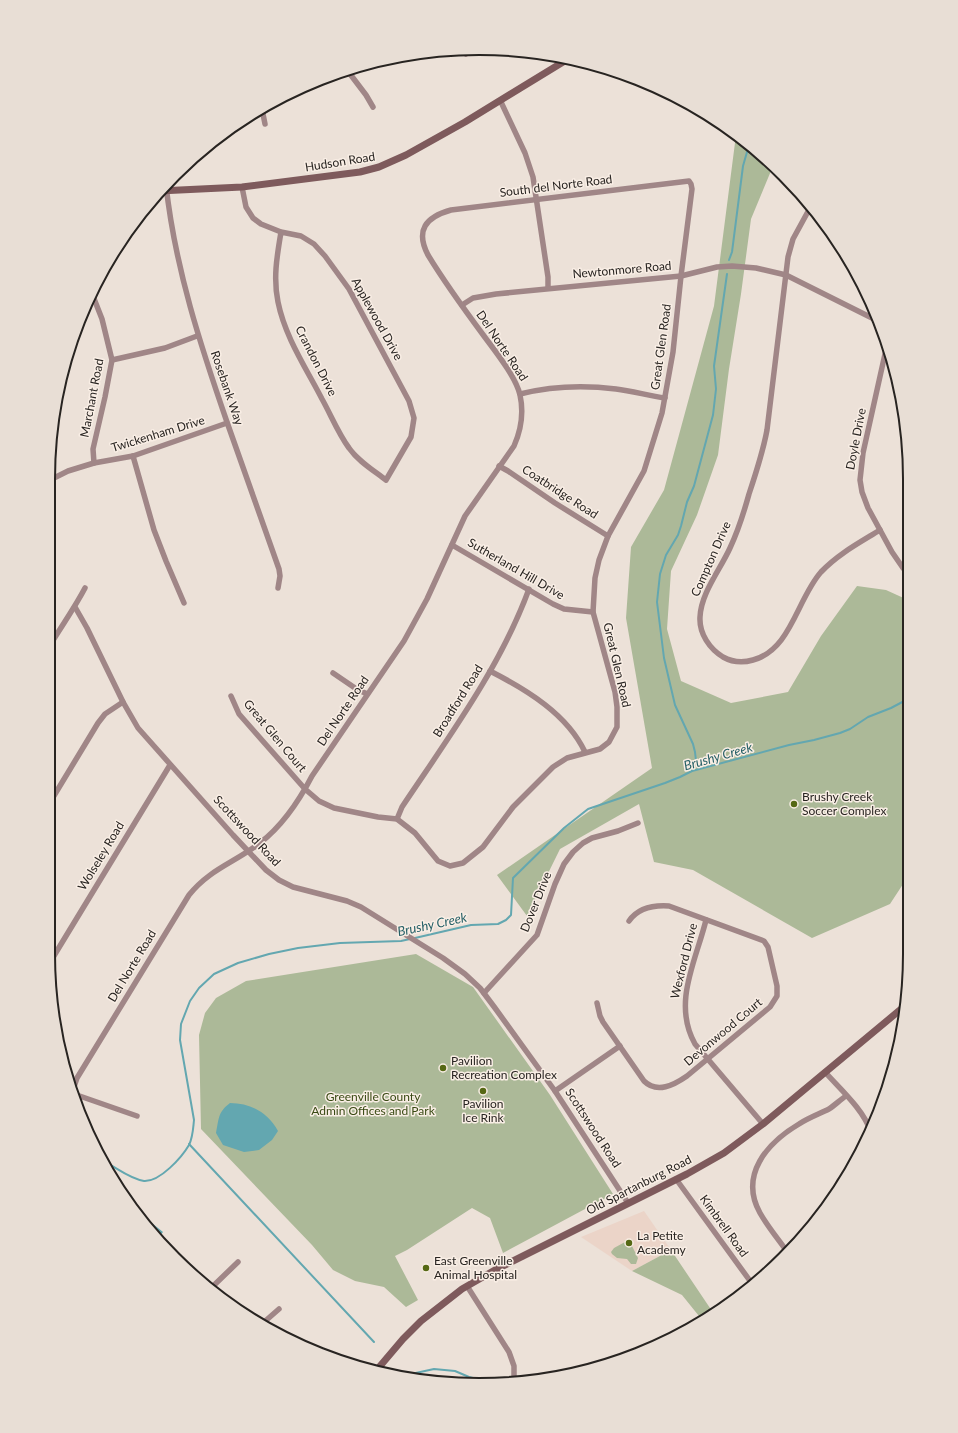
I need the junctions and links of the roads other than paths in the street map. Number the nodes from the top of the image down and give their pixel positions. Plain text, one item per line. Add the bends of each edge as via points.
1 (562, 63) edge
2 (351, 75) edge
3 (501, 102) junction
4 (374, 107) dead end
5 (263, 114) edge
6 (265, 124) dead end
7 (242, 187) junction
8 (170, 189) edge
9 (165, 194) edge
10 (537, 199) junction
11 (808, 212) edge
12 (281, 232) junction
13 (786, 275) junction
14 (681, 276) junction
15 (548, 288) junction
16 (95, 300) edge
17 (462, 305) junction
18 (871, 318) edge
19 (198, 336) junction
20 (885, 356) edge
21 (112, 360) junction
22 (520, 394) junction
23 (665, 398) junction
24 (227, 423) junction
25 (133, 456) junction
26 (94, 463) junction
27 (500, 466) junction
28 (55, 477) edge
29 (386, 480) joint
30 (880, 530) junction
31 (608, 536) junction
32 (452, 545) junction
33 (903, 568) edge
34 (85, 588) dead end
35 (278, 588) dead end
36 (529, 589) junction
37 (184, 603) dead end
38 (75, 607) junction
39 (593, 612) junction
40 (55, 637) edge
41 (490, 671) junction
42 (333, 673) dead end
43 (368, 694) junction
44 (231, 696) dead end
45 (123, 702) junction
46 (585, 752) junction
47 (170, 765) junction
48 (305, 789) junction
49 (55, 794) edge
50 (397, 819) junction
51 (638, 823) dead end
52 (248, 850) junction
53 (706, 920) junction
54 (629, 921) dead end
55 (55, 954) edge
56 (484, 993) junction
57 (597, 1003) dead end
58 (899, 1011) edge
59 (620, 1046) junction
60 (708, 1059) junction
61 (825, 1072) junction
62 (75, 1083) edge
63 (555, 1091) junction
64 (80, 1096) edge
65 (846, 1096) junction
66 (138, 1116) dead end
67 (763, 1124) junction
68 (867, 1125) edge
69 (676, 1179) junction
70 (628, 1203) junction
71 (785, 1248) edge
72 (238, 1262) dead end
73 (750, 1280) edge
74 (214, 1285) edge
75 (467, 1286) junction
76 (279, 1309) dead end
77 (266, 1320) edge
78 (380, 1366) edge
79 (514, 1376) edge

1 - 3 main road, Hudson Road
2 - 4 street
3 - 7 main road, Hudson Road via 406,156 379,168
3 - 10 street via 525,153
5 - 6 street
7 - 8 main road, Hudson Road
7 - 12 street, Applewood Drive via 246,207 253,218
9 - 19 street, Rosebank Way
10 - 14 street, South del Norte Road via 689,182 692,189
10 - 15 street
10 - 17 street, South del Norte Road via 451,210 429,221 423,234 424,249
11 - 13 street, Compton Drive via 793,238
12 - 29 street, Crandon Drive via 275,280 278,302 292,343 349,448 364,464
12 - 29 street, Applewood Drive via 301,236 314,244 325,256 349,289 409,401 414,418 411,437
13 - 14 street, Newtonmore Road via 756,268 725,266
13 - 18 street, Newtonmore Road
13 - 30 street, Compton Drive via 765,441 731,547 702,604 702,633 714,650 729,660 753,660 766,655 784,636 809,588 821,572 840,555
14 - 15 street, Newtonmore Road
14 - 23 street, Great Glen Road
15 - 17 street, Newtonmore Road via 482,296
16 - 21 street, Marchant Road via 104,325
17 - 22 street, Del Norte Road via 513,378
19 - 21 street via 165,348
19 - 24 street, Rosebank Way
20 - 30 street, Doyle Drive via 860,474 864,499
21 - 26 street, Marchant Road via 93,449
22 - 23 street via 549,388 587,386
22 - 27 street, Del Norte Road via 520,431 514,446
23 - 31 street, Great Glen Road via 644,471
24 - 25 street, Twickenham Drive
24 - 35 street, Rosebank Way via 279,569
25 - 26 street, Twickenham Drive
25 - 37 street via 154,530
26 - 28 street, Twickenham Drive
27 - 31 street, Coatbridge Road
27 - 32 street, Del Norte Road via 465,516
30 - 33 street, Doyle Drive
31 - 39 street, Great Glen Road via 596,571
32 - 36 street, Sutherland Hill Drive
32 - 43 street, Del Norte Road via 414,623
34 - 38 street
36 - 39 street, Sutherland Hill Drive via 560,608
36 - 41 street, Broadford Road
38 - 40 street
38 - 45 street, Scottswood Road
39 - 46 street, Great Glen Road via 615,692 618,719 610,742
41 - 46 street via 532,695 548,708 574,732
41 - 50 street, Broadford Road via 402,807
42 - 43 street
43 - 48 street, Del Norte Road
44 - 48 street, Great Glen Court via 239,714
45 - 47 street, Scottswood Road via 138,728
45 - 49 street via 105,714 98,723
46 - 50 street, Great Glen Road via 567,758 553,767 513,807 483,847 468,860 455,866 446,866 438,861 415,833
47 - 52 street, Scottswood Road
47 - 55 street, Wolseley Road
48 - 50 street via 319,801 334,808
48 - 52 street, Del Norte Road via 279,824 259,844
51 - 56 street, Dover Drive via 592,838 573,852 555,884 537,935
52 - 56 street, Scottswood Road via 273,876 286,884 361,907 465,974
52 - 62 street, Del Norte Road via 208,876 188,895
53 - 54 street, Devonwood Court via 675,908 662,906 643,909
53 - 60 street, Wexford Drive via 684,1008 691,1037
53 - 60 street, Devonwood Court via 765,942 777,991 770,1007
56 - 63 street, Scottswood Road
57 - 59 street, Devonwood Court via 603,1022
58 - 61 main road, Old Spartanburg Road
59 - 60 street, Devonwood Court via 644,1082 656,1088 679,1081
59 - 63 street
60 - 67 street, Wexford Drive
61 - 65 street
61 - 67 main road, Old Spartanburg Road
63 - 70 street, Scottswood Road
64 - 66 street
65 - 68 street
65 - 71 street via 830,1108 783,1134 764,1154 754,1172 753,1184 760,1213
67 - 69 main road, Old Spartanburg Road via 724,1153
69 - 70 main road, Old Spartanburg Road
69 - 73 street, Kimbrell Road
70 - 75 main road, Old Spartanburg Road
72 - 74 street
75 - 78 main road, Old Spartanburg Road via 422,1320
75 - 79 street via 509,1352 514,1366
76 - 77 street

